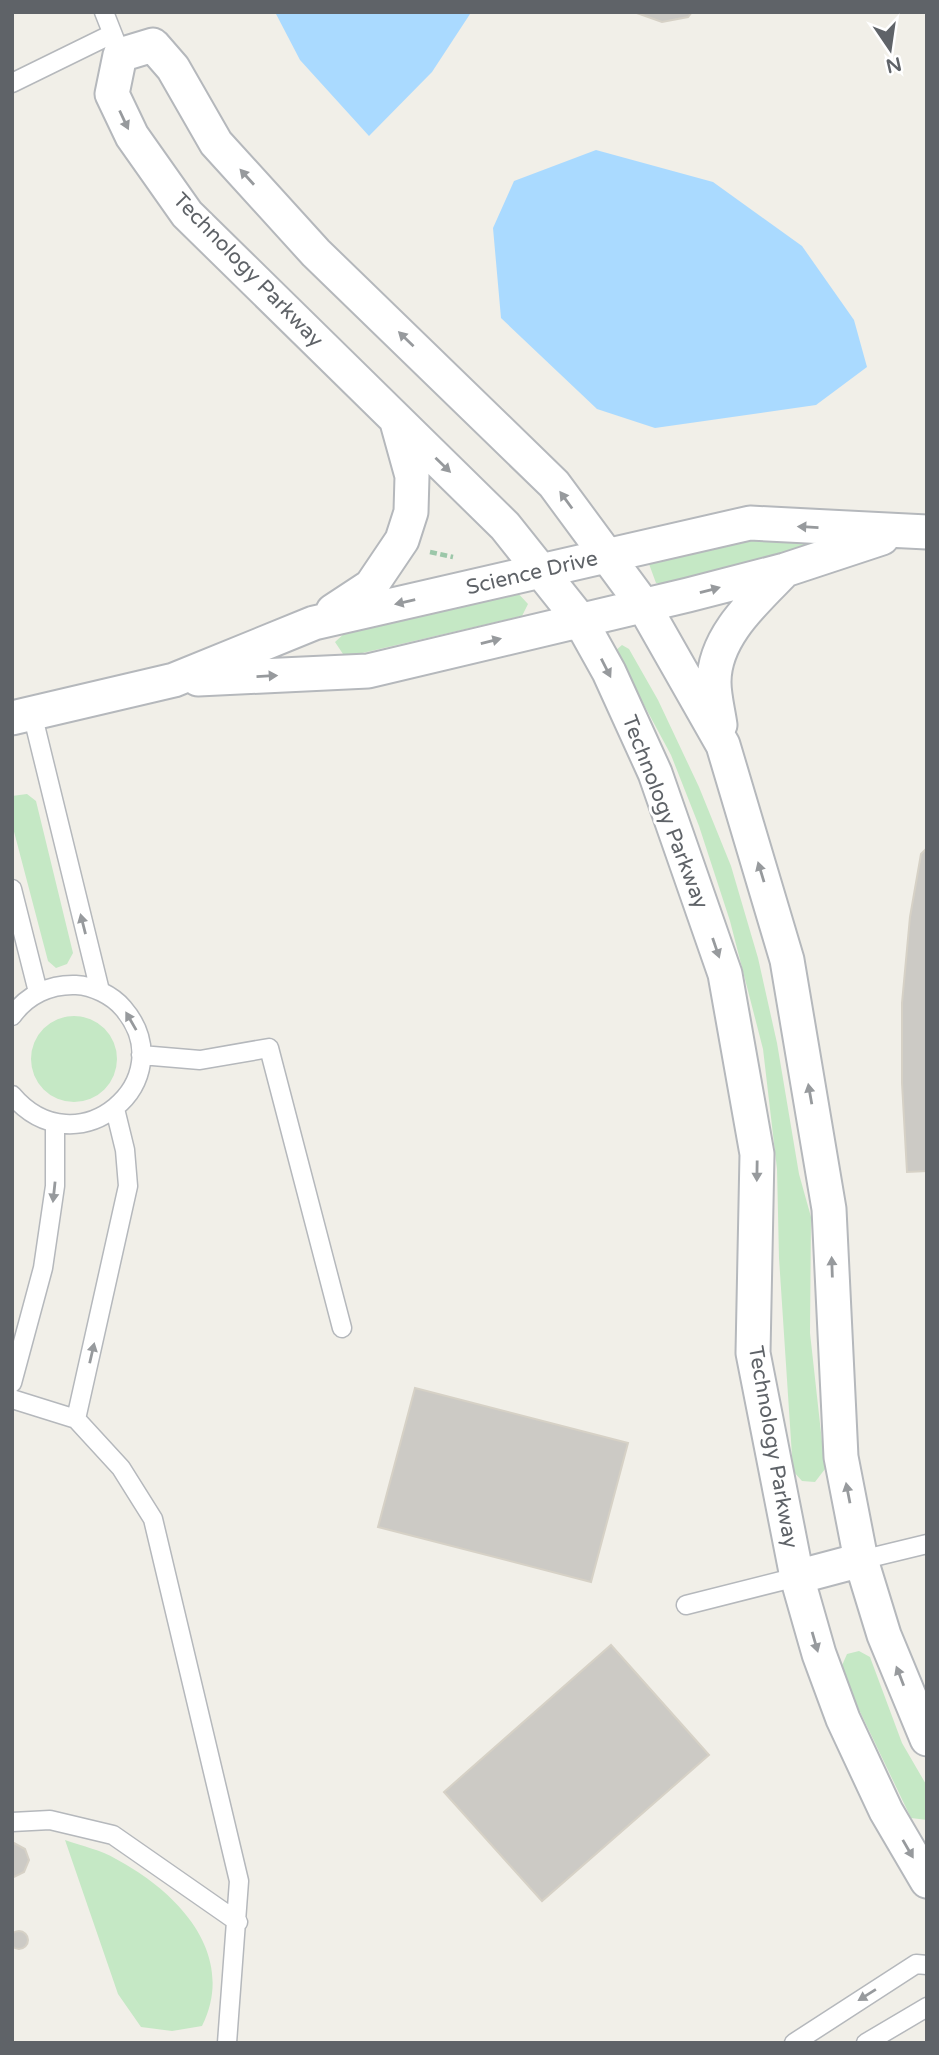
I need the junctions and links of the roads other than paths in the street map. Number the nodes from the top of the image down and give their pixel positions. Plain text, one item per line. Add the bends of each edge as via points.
1 (104, 12) edge
2 (116, 45) junction
3 (12, 83) edge
4 (397, 419) junction
5 (914, 532) edge
6 (607, 555) junction
7 (543, 570) junction
8 (785, 570) junction
9 (644, 606) junction
10 (580, 620) junction
11 (314, 623) junction
12 (174, 680) junction
13 (22, 716) edge
14 (723, 745) junction
15 (12, 889) edge
16 (100, 991) junction
17 (38, 992) junction
18 (12, 1016) edge
19 (141, 1055) junction
20 (12, 1095) edge
21 (115, 1110) junction
22 (55, 1124) junction
23 (342, 1328) dead end
24 (12, 1383) edge
25 (12, 1399) edge
26 (76, 1419) junction
27 (927, 1544) edge
28 (861, 1560) junction
29 (797, 1577) junction
30 (685, 1605) dead end
31 (927, 1739) edge
32 (12, 1822) edge
33 (927, 1881) edge
34 (238, 1922) junction
35 (927, 1965) edge
36 (927, 2007) edge
37 (227, 2043) edge
38 (794, 2043) edge
39 (866, 2043) edge

1 - 2 lane
2 - 3 lane
2 -> 4 street, Technology Parkway via 112,94 132,136 187,214
6 -> 2 street via 554,484 316,253 216,143 173,68 153,46
4 -> 7 street, Technology Parkway
4 - 11 street via 412,475 411,512 402,540 371,586
5 -> 6 street, Science Drive via 750,523
5 - 8 street, Science Drive
6 - 7 street, Science Drive
6 - 9 street
7 - 10 street, Technology Parkway
7 -> 11 street, Science Drive
9 -> 8 street, Science Drive
8 - 14 street via 745,610 718,659 714,681
9 - 10 street, Science Drive
9 - 14 street
12 -> 10 street, Science Drive via 368,671
10 -> 29 street, Technology Parkway via 654,773 725,974 757,1154 753,1353
11 - 12 street, Science Drive
12 - 13 street, Science Drive
16 -> 13 lane
28 -> 14 street via 841,1457 829,1209 787,960
15 - 17 lane
16 - 17 lane via 59,985
19 -> 16 lane via 139,1035 130,1017
17 - 18 lane
19 - 21 lane via 138,1076
19 - 23 lane via 200,1060 269,1048
20 - 22 lane via 24,1108
21 - 22 lane via 97,1121
26 -> 21 lane via 128,1186
22 -> 24 lane via 55,1186 43,1268
25 - 26 lane
26 - 34 lane via 121,1468 153,1519 239,1881
27 - 28 lane
28 - 29 street
31 -> 28 street via 884,1635
29 - 30 lane
29 -> 33 street, Technology Parkway via 843,1719 886,1811
32 - 34 lane via 50,1821 113,1835
34 - 37 lane
35 -> 38 lane via 916,1964
36 - 39 lane

